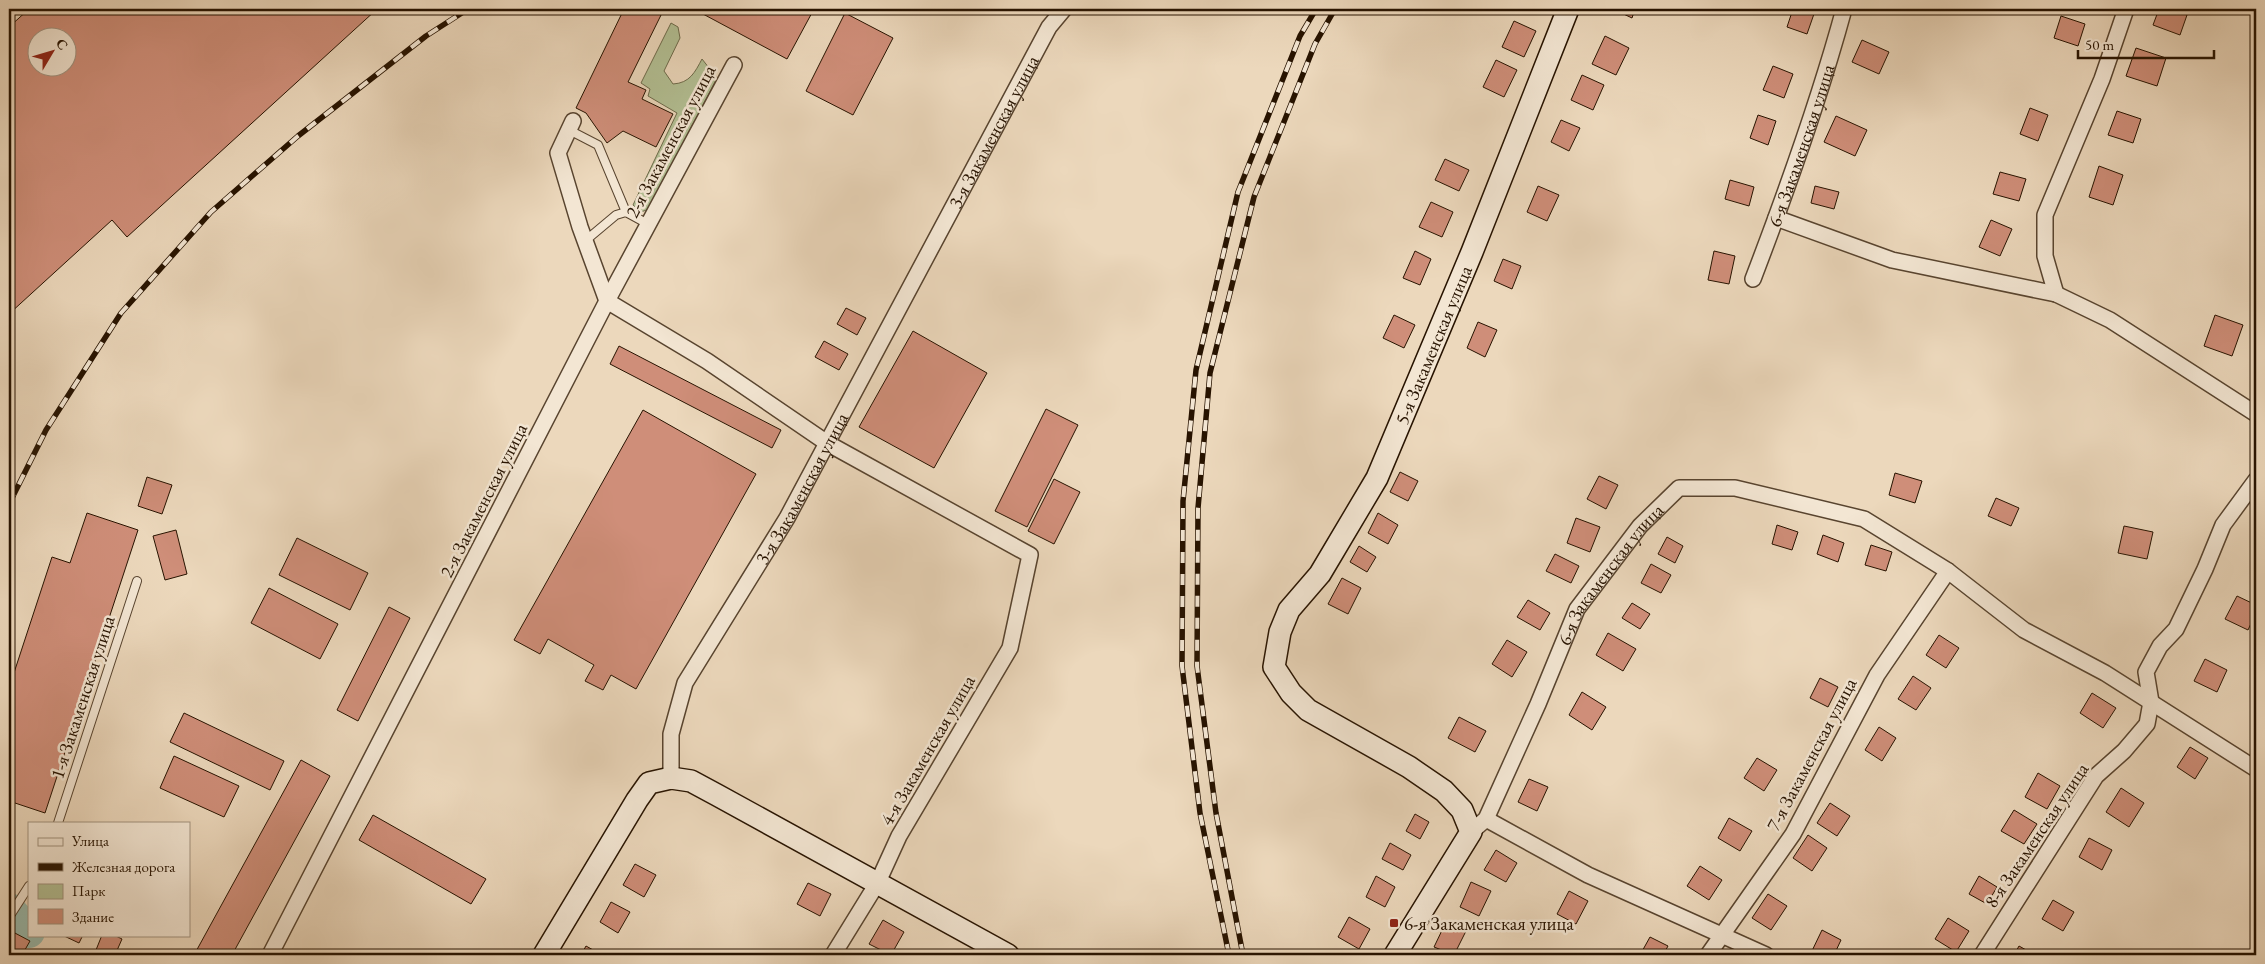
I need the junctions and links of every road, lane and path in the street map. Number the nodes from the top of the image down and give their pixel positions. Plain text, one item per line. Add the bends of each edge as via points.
1 (1064, 9) edge
2 (1568, 9) edge
3 (1844, 9) edge
4 (2126, 9) edge
5 (734, 66) dead end
6 (571, 125) joint
7 (626, 212) junction
8 (1776, 218) junction
9 (648, 224) junction
10 (585, 241) junction
11 (1753, 279) dead end
12 (2056, 294) junction
13 (607, 301) junction
14 (2256, 414) edge
15 (827, 443) junction
16 (2256, 480) edge
17 (1948, 571) junction
18 (136, 581) dead end
19 (2150, 702) junction
20 (2256, 769) edge
21 (671, 778) junction
22 (58, 822) edge
23 (1478, 826) junction
24 (878, 882) junction
25 (28, 887) edge
26 (9, 918) edge
27 (1723, 936) junction
28 (270, 955) edge
29 (544, 955) edge
30 (833, 955) edge
31 (1008, 955) edge
32 (1395, 955) edge
33 (1708, 955) edge
34 (1766, 955) edge
35 (1982, 955) edge

1 - 15 street, 3-я Закаменская улица via 1049,27
2 - 23 street, 5-я Закаменская улица via 1472,252 1377,478 1320,574 1289,610 1280,632 1274,667 1291,693 1308,710 1409,767 1444,791
3 - 8 street, 6-я Закаменская улица via 1827,71
4 - 12 street via 2102,78 2046,215 2045,256
5 - 9 street, 2-я Закаменская улица
6 - 7 lane via 598,145
6 - 10 street via 558,153
7 - 9 lane
7 - 10 lane via 616,215
8 - 11 street, 6-я Закаменская улица
8 - 12 street via 1892,260
9 - 13 street, 2-я Закаменская улица
10 - 13 street
12 - 14 street via 2110,320
13 - 15 street via 707,361
13 - 28 street, 2-я Закаменская улица
15 - 21 street, 3-я Закаменская улица via 787,518 685,683 671,734
15 - 24 street, 4-я Закаменская улица via 1030,556 1010,648 900,836
16 - 19 street, 8-я Закаменская улица via 2223,524 2176,629 2160,646 2146,672
17 - 19 street via 2024,630 2105,673
17 - 23 street, 6-я Закаменская улица via 1864,519 1734,488 1679,488 1640,526 1577,609 1538,704
17 - 27 street, 7-я Закаменская улица via 1877,675 1793,834
18 - 22 lane, 1-я Закаменская улица
19 - 20 street
19 - 35 street, 8-я Закаменская улица via 2147,724 2096,776
21 - 24 street via 691,781
21 - 29 street via 649,783
23 - 27 street
23 - 32 street, 6-я Закаменская улица
24 - 30 street, 4-я Закаменская улица
24 - 31 street
25 - 26 lane
27 - 33 street, 7-я Закаменская улица
27 - 34 street

